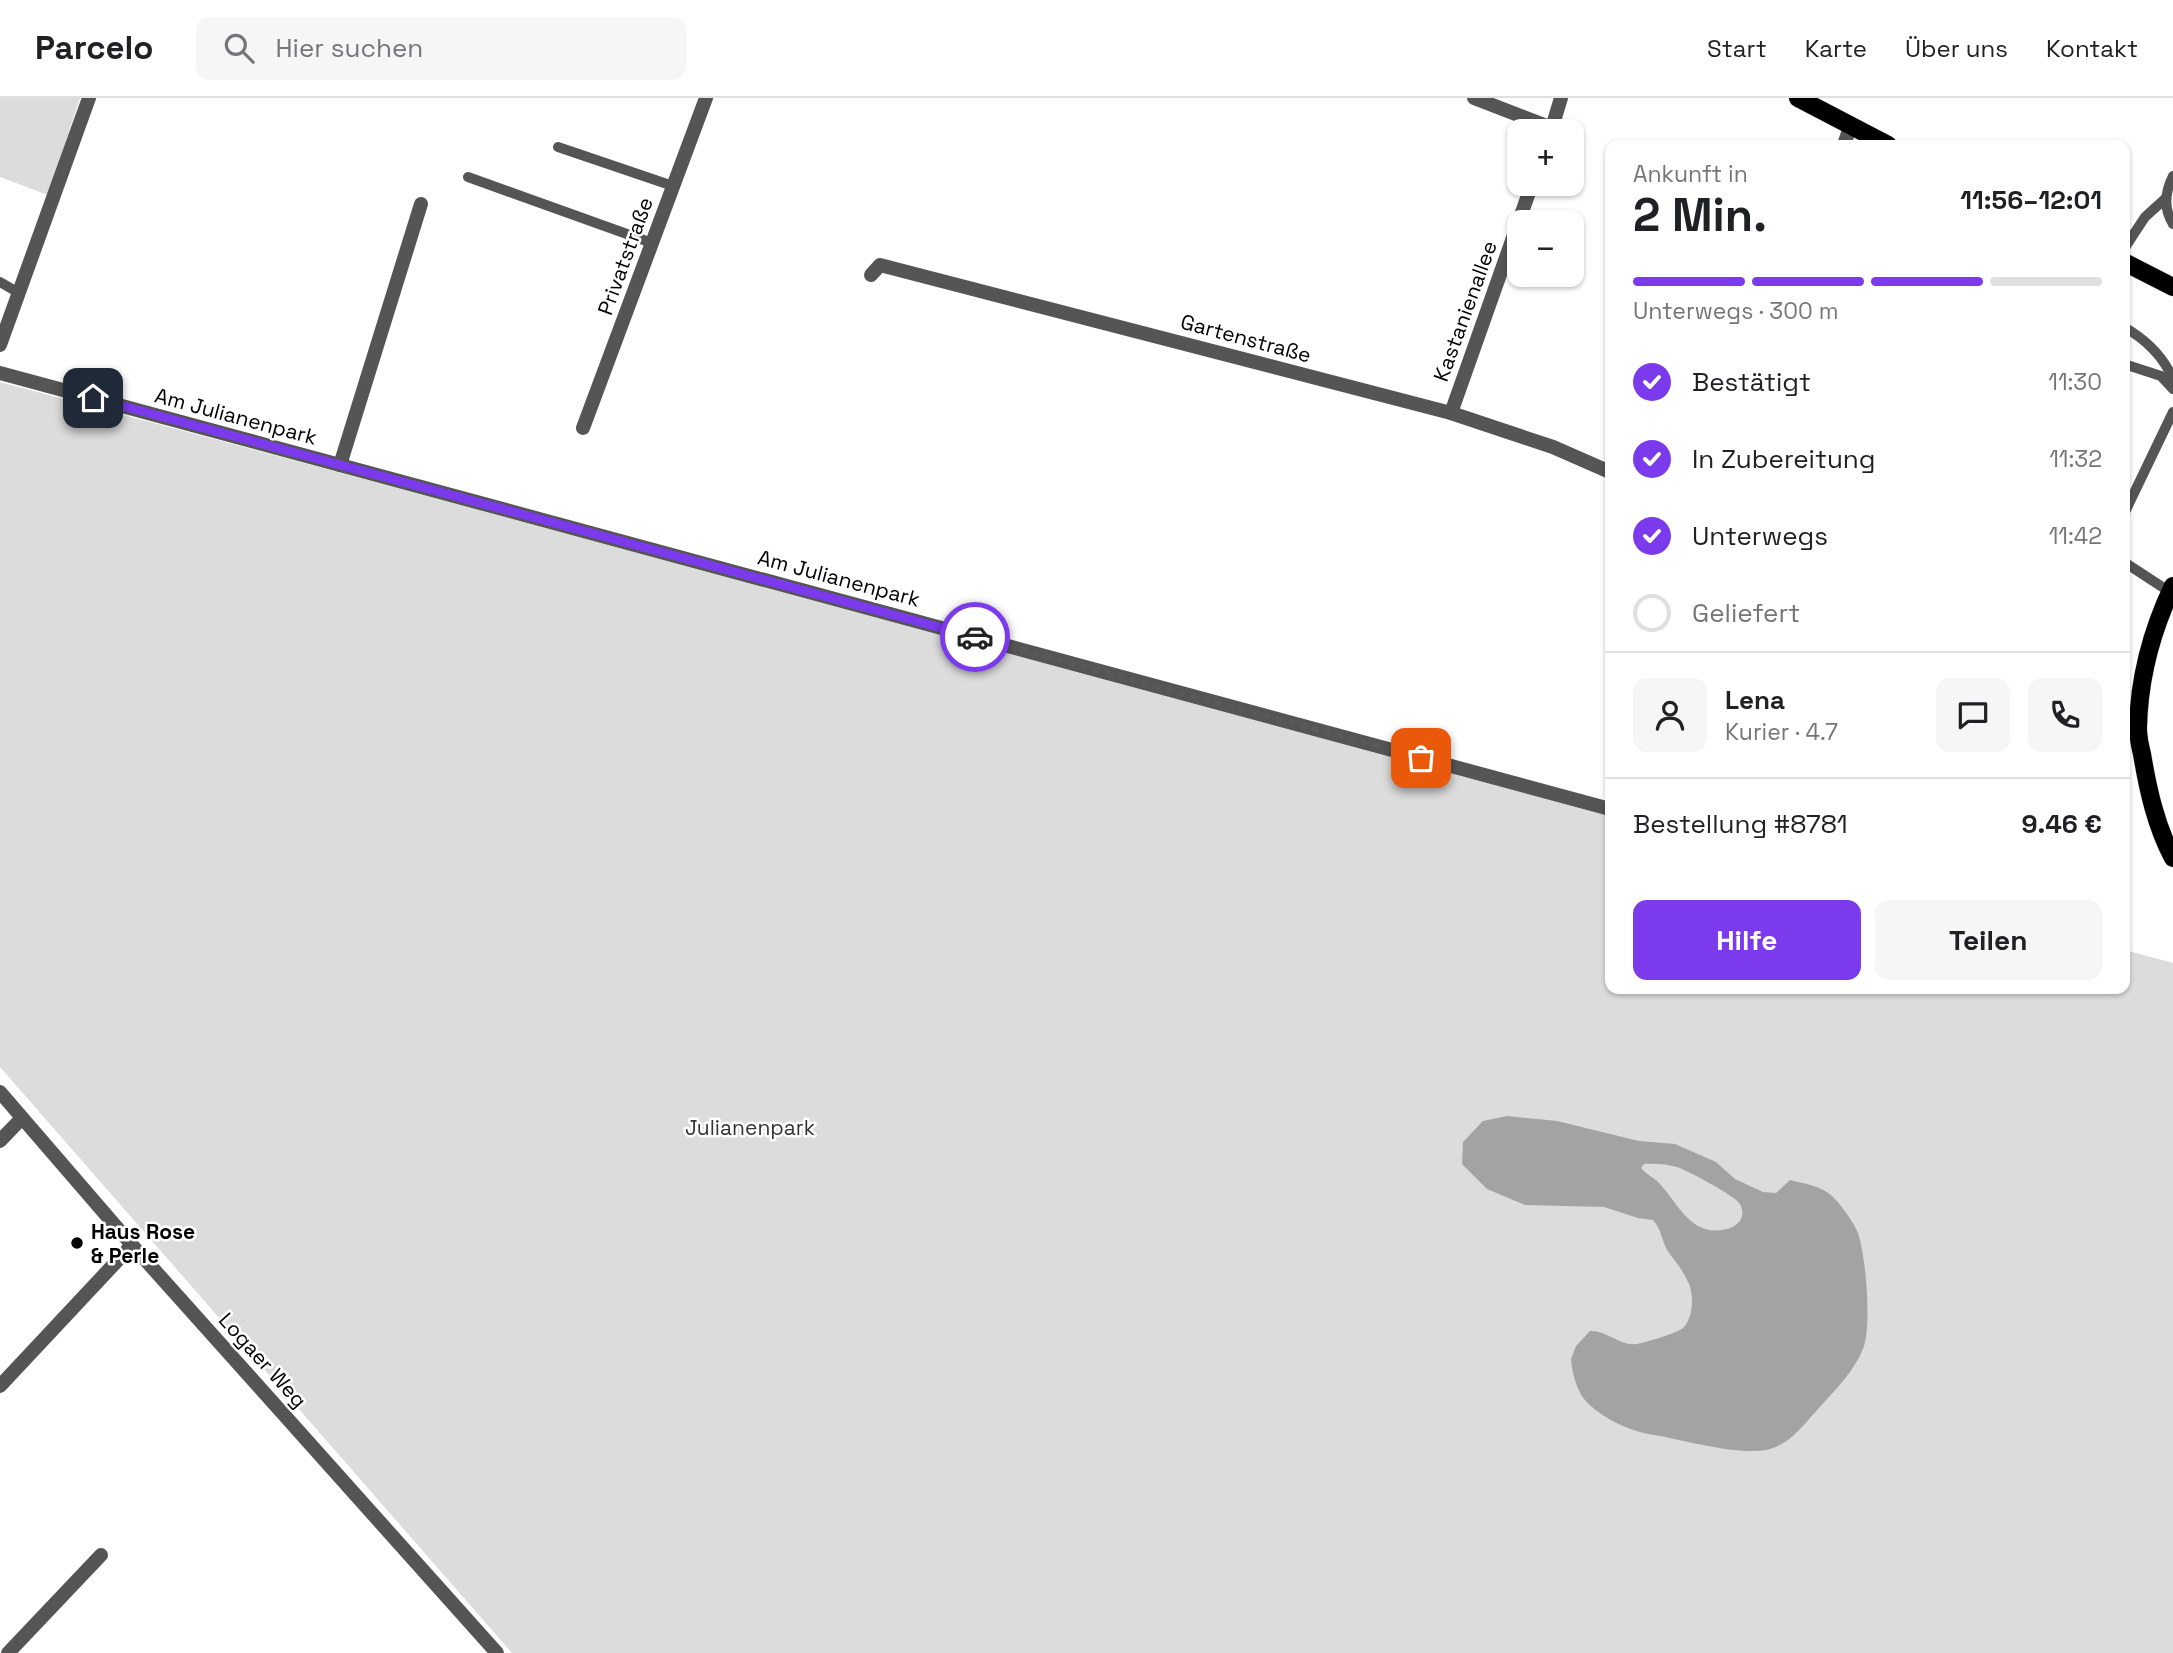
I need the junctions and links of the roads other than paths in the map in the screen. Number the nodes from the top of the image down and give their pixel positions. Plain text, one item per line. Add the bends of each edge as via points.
1 (89, 98) edge
2 (706, 98) edge
3 (1474, 98) edge
4 (1561, 98) edge
5 (1798, 98) edge
6 (1525, 119) edge
7 (1554, 119) edge
8 (1850, 127) junction
9 (1846, 140) edge
10 (1877, 140) edge
11 (558, 148) dead end
12 (2173, 176) edge
13 (468, 177) dead end
14 (673, 186) junction
15 (1528, 196) edge
16 (2166, 198) junction
17 (421, 204) dead end
18 (2173, 224) edge
19 (2130, 242) edge
20 (652, 243) junction
21 (2130, 265) edge
22 (871, 275) dead end
23 (2161, 278) edge
24 (0, 282) edge
25 (2173, 287) edge
26 (19, 293) junction
27 (2173, 302) edge
28 (2130, 330) edge
29 (0, 345) edge
30 (2130, 366) edge
31 (0, 373) edge
32 (2173, 379) edge
33 (2173, 389) edge
34 (2173, 412) edge
35 (1451, 413) junction
36 (583, 428) dead end
37 (340, 465) junction
38 (1605, 470) edge
39 (2130, 501) edge
40 (2130, 565) edge
41 (2172, 589) edge
42 (1605, 808) edge
43 (2173, 858) edge
44 (0, 1092) edge
45 (22, 1118) junction
46 (0, 1141) edge
47 (132, 1245) junction
48 (0, 1386) edge
49 (101, 1555) dead end
50 (8, 1653) edge
51 (497, 1653) edge

1 - 26 street
2 - 14 street, Privatstraße
3 - 6 street
4 - 7 street
5 - 8 main road
8 - 9 street
8 - 10 main road
11 - 14 lane
12 - 16 lane
13 - 20 lane
14 - 20 street, Privatstraße
15 - 35 street, Kastanienallee
16 - 18 lane
16 - 19 lane via 2145,217
17 - 37 street, Am Julianenpark
20 - 36 street, Privatstraße
21 - 23 main road
22 - 35 street, Gartenstraße via 880,265
23 - 25 main road
23 - 27 main road
24 - 26 lane
26 - 29 street
28 - 32 lane via 2160,355
30 - 33 lane via 2161,376
31 - 37 street, Am Julianenpark
34 - 39 lane
35 - 38 street, Gartenstraße
37 - 42 street, Am Julianenpark
40 - 41 lane
41 - 43 main road via 2145,665 2137,729 2156,817
44 - 45 street, Logaer Weg
45 - 46 street
45 - 47 street, Logaer Weg
47 - 48 street
47 - 51 street, Logaer Weg
49 - 50 street

